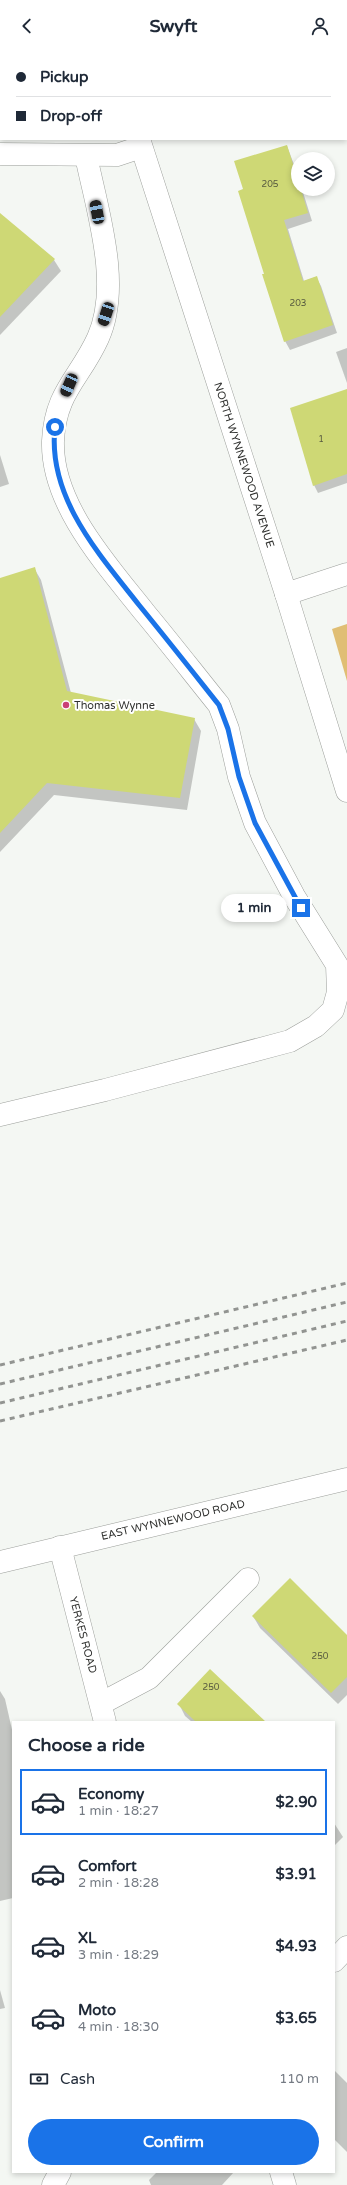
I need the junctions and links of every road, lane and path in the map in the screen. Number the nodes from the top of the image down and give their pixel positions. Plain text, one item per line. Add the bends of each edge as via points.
1 (140, 143) edge
2 (0, 154) edge
3 (86, 156) junction
4 (347, 574) edge
5 (286, 594) junction
6 (347, 791) edge
7 (342, 963) edge
8 (0, 1115) edge
9 (347, 1479) edge
10 (60, 1548) junction
11 (0, 1562) edge
12 (248, 1579) dead end
13 (103, 1713) edge
14 (347, 1947) edge
15 (335, 1960) edge
16 (59, 2173) edge
17 (281, 2173) edge
18 (53, 2185) edge
19 (285, 2185) edge

1 - 3 street via 117,155
1 - 5 street, NORTH WYNNEWOOD AVENUE
2 - 3 street
3 - 7 street via 108,268 109,296 98,338 69,385 57,412 53,443 59,479 73,512 93,546 219,705 255,823 294,896
4 - 5 street
5 - 6 street, NORTH WYNNEWOOD AVENUE
7 - 8 street via 333,1010 316,1026 290,1041
9 - 10 street, EAST WYNNEWOOD ROAD
10 - 11 street, EAST WYNNEWOOD ROAD
10 - 13 street, YERKES ROAD
12 - 13 street via 149,1678
14 - 15 street
16 - 18 street
17 - 19 street

